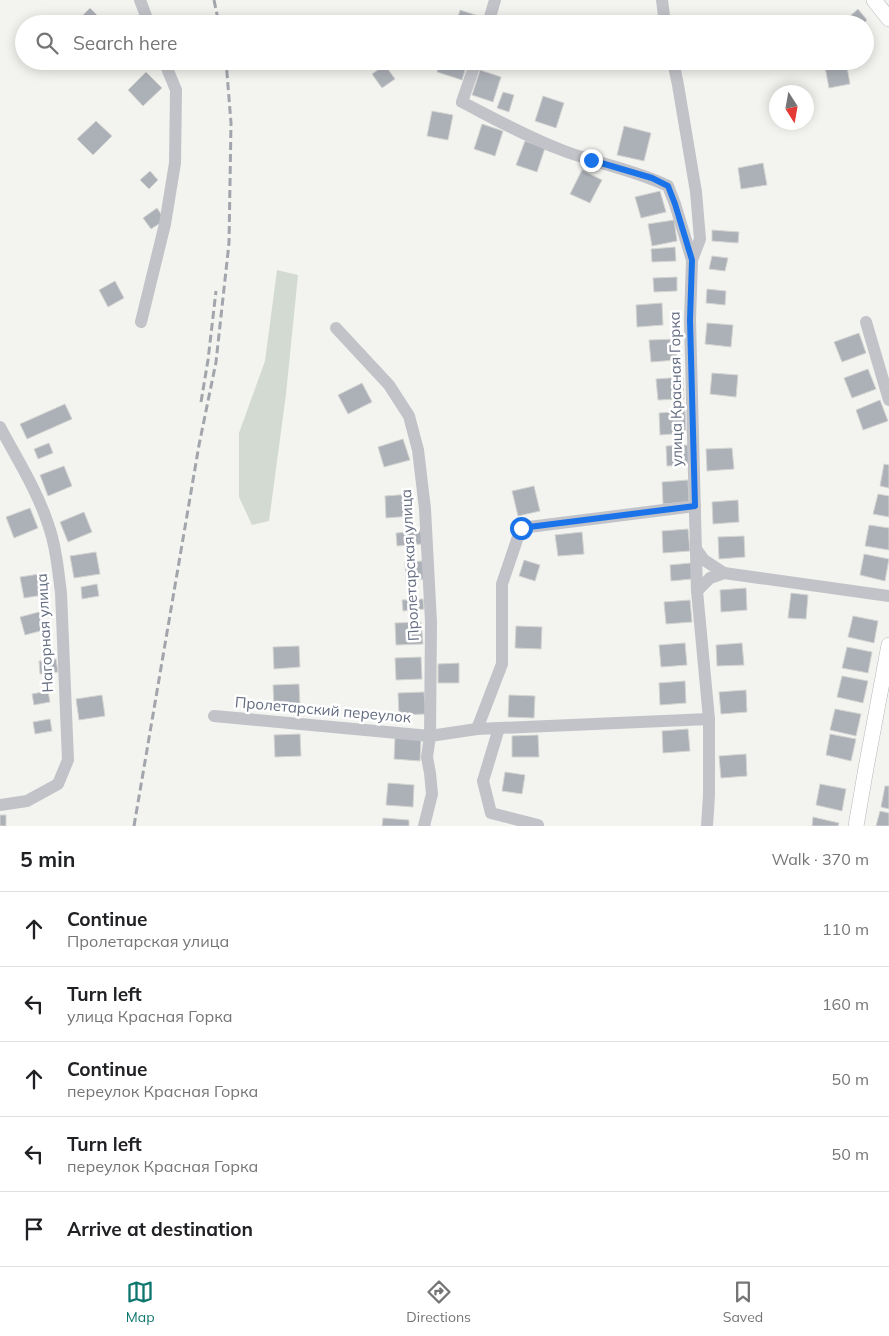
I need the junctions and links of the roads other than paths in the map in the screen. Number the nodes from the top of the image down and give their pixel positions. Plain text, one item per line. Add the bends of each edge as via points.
1 (140, 0) edge
2 (495, 0) edge
3 (662, 0) edge
4 (874, 0) edge
5 (146, 15) edge
6 (491, 15) edge
7 (664, 15) edge
8 (889, 18) edge
9 (168, 70) edge
10 (473, 70) edge
11 (675, 70) edge
12 (692, 260) junction
13 (142, 322) dead end
14 (866, 322) dead end
15 (336, 328) dead end
16 (889, 400) edge
17 (0, 428) edge
18 (695, 506) junction
19 (696, 549) junction
20 (724, 573) junction
21 (697, 591) junction
22 (889, 596) edge
23 (889, 644) edge
24 (214, 716) dead end
25 (709, 719) junction
26 (498, 728) junction
27 (477, 729) junction
28 (430, 736) junction
29 (0, 805) edge
30 (538, 825) edge
31 (424, 826) edge
32 (707, 826) edge
33 (856, 826) edge

1 - 5 street
2 - 6 street
3 - 7 street
4 - 8 main road
9 - 13 street via 176,90 175,163 165,224
10 - 12 street via 462,102 558,149 668,186
11 - 12 street, улица Красная Горка via 696,192 700,239
12 - 18 street, улица Красная Горка via 690,320
14 - 16 street
15 - 28 street, Пролетарская улица via 388,385 409,416 418,450 425,509 431,622
17 - 29 street, Нагорная улица via 31,483 49,525 58,566 68,760 58,784 27,802
18 - 19 street, улица Красная Горка
18 - 27 street via 521,528 502,584 502,664
19 - 20 street via 704,560
19 - 21 street, улица Красная Горка
20 - 21 street via 710,578
20 - 22 street
21 - 25 street, улица Красная Горка
23 - 33 main road
24 - 28 street, Пролетарский переулок
25 - 26 street, Пролетарский переулок
25 - 32 street
26 - 27 street, Пролетарский переулок
26 - 30 street via 483,781 491,813
27 - 28 street, Пролетарский переулок
28 - 31 street, Пролетарская улица via 427,757 432,794

